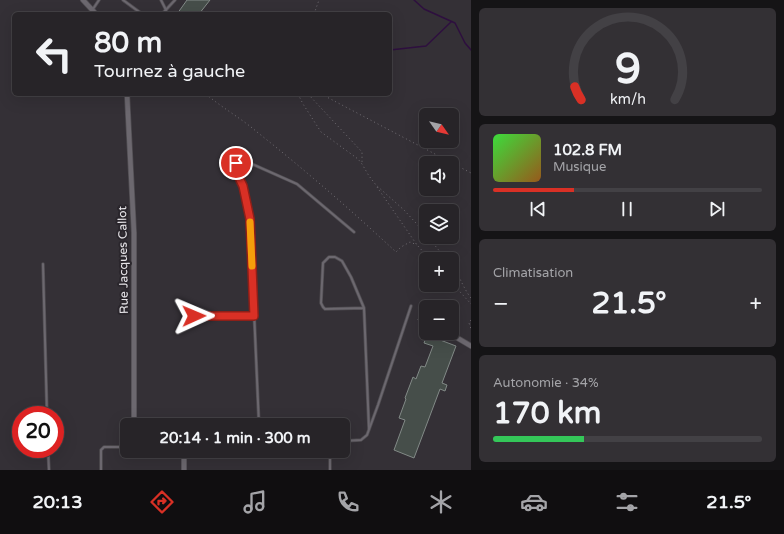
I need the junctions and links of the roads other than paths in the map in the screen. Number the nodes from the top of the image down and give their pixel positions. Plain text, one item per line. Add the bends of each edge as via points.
1 (83, 0) edge
2 (99, 0) edge
3 (123, 0) edge
4 (161, 0) edge
5 (175, 0) edge
6 (92, 10) joint
7 (166, 10) joint
8 (139, 12) edge
9 (127, 96) edge
10 (354, 232) dead end
11 (43, 264) dead end
12 (411, 306) dead end
13 (364, 308) junction
14 (194, 316) dead end
15 (254, 316) junction
16 (459, 339) edge
17 (471, 346) edge
18 (47, 406) edge
19 (134, 418) edge
20 (259, 418) edge
21 (369, 429) junction
22 (350, 441) edge
23 (120, 447) edge
24 (48, 458) edge
25 (184, 458) edge
26 (330, 458) edge
27 (49, 470) edge
28 (101, 470) edge
29 (184, 470) edge
30 (330, 470) edge

1 - 6 street
2 - 6 lane
3 - 8 lane
4 - 7 lane
5 - 7 lane
9 - 19 street, Rue Jacques Callot via 134,233
10 - 15 lane via 297,184 243,160 236,163 234,167 243,186 250,219
11 - 18 lane
12 - 21 lane
13 - 13 lane via 342,261 335,257 328,258 323,263 322,307
13 - 21 lane
14 - 15 lane
15 - 20 lane
16 - 17 street
21 - 22 lane via 367,435 360,440
23 - 28 lane via 104,447 101,450
24 - 27 lane
25 - 29 street
26 - 30 lane

